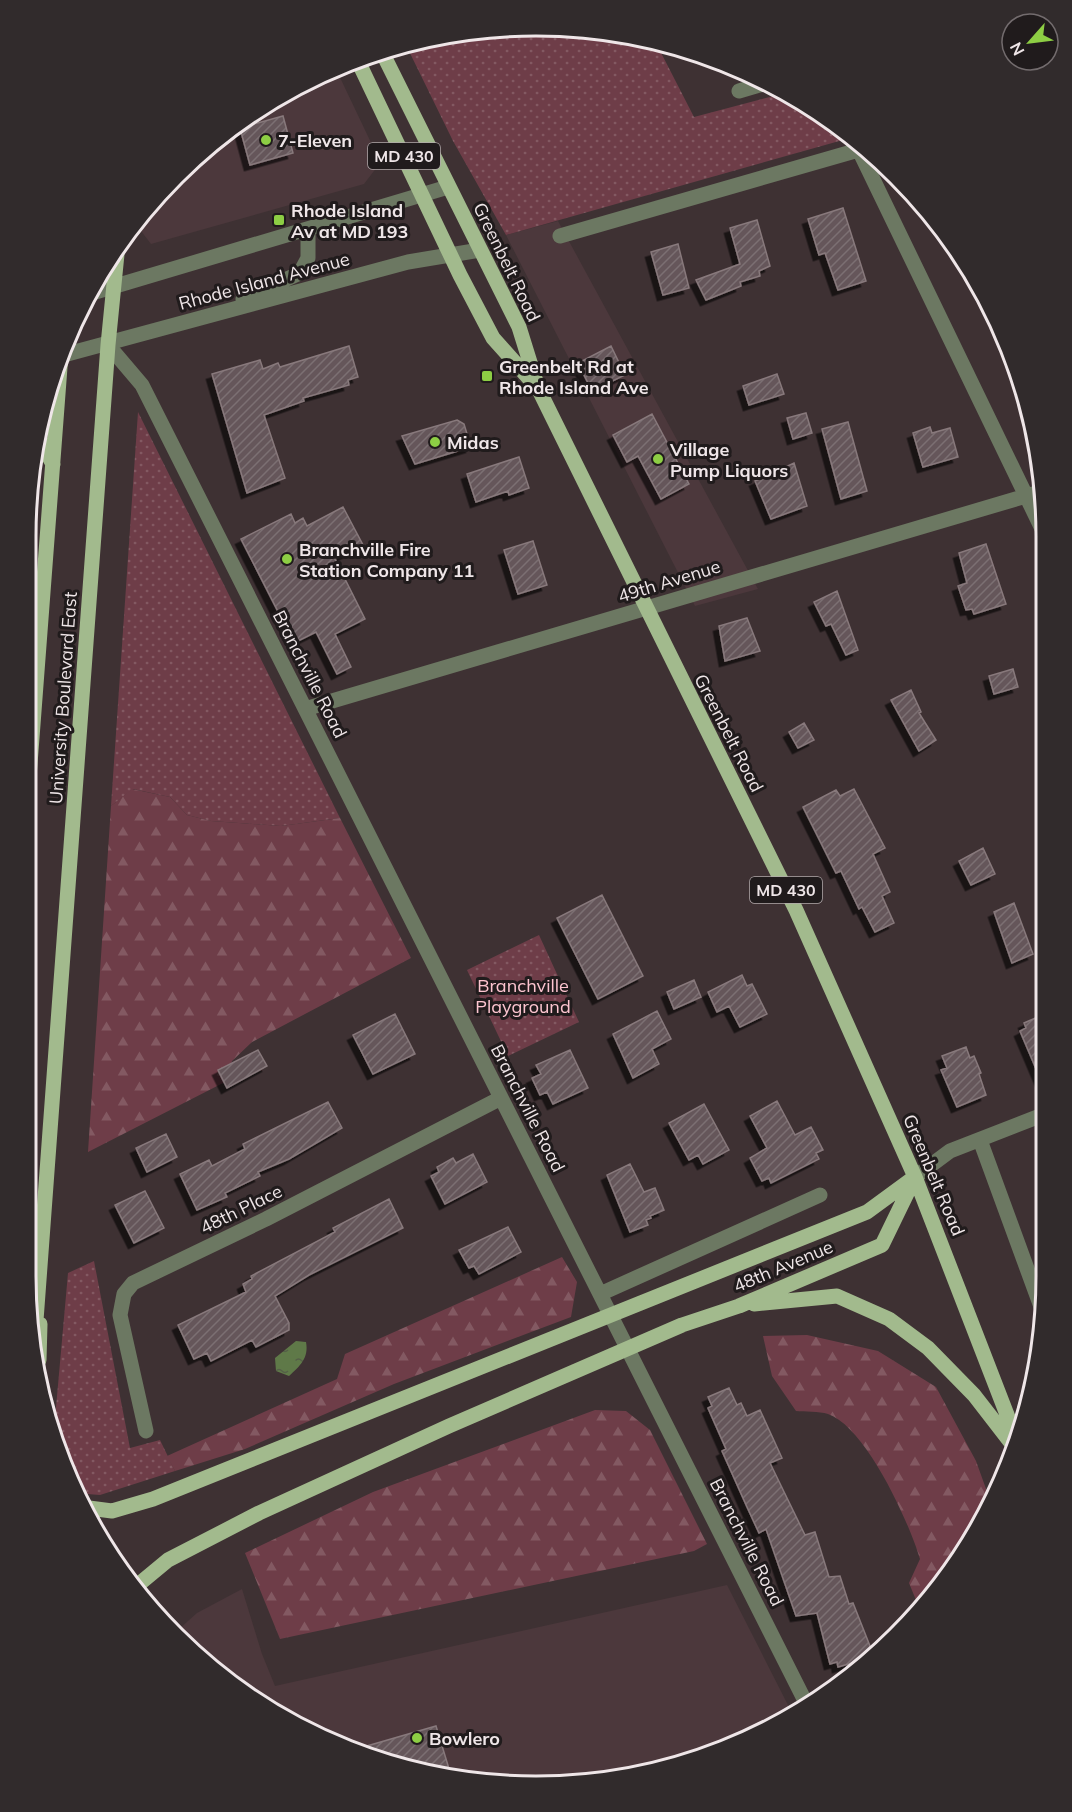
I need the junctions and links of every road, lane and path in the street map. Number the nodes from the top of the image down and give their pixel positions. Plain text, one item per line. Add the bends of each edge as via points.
1 (386, 60) edge
2 (361, 68) edge
3 (754, 87) edge
4 (739, 91) dead end
5 (852, 149) edge
6 (863, 158) edge
7 (448, 187) junction
8 (422, 195) junction
9 (308, 230) junction
10 (560, 236) dead end
11 (480, 250) junction
12 (450, 254) junction
13 (117, 264) edge
14 (115, 287) junction
15 (101, 291) edge
16 (205, 317) junction
17 (108, 345) junction
18 (71, 353) edge
19 (538, 388) junction
20 (58, 390) edge
21 (44, 448) edge
22 (53, 464) junction
23 (1034, 494) edge
24 (1026, 496) junction
25 (1035, 515) edge
26 (645, 608) junction
27 (36, 686) edge
28 (305, 709) junction
29 (501, 1098) junction
30 (1036, 1118) edge
31 (980, 1140) junction
32 (915, 1177) junction
33 (820, 1195) dead end
34 (40, 1269) junction
35 (1036, 1292) edge
36 (600, 1294) junction
37 (739, 1306) junction
38 (37, 1308) edge
39 (612, 1316) junction
40 (39, 1333) edge
41 (628, 1348) junction
42 (1012, 1427) edge
43 (146, 1431) dead end
44 (1008, 1439) edge
45 (94, 1509) edge
46 (141, 1582) edge
47 (804, 1698) edge

1 - 7 main road, Greenbelt Road / MD 430
2 - 8 main road, MD 430
3 - 4 street
5 - 10 street
6 - 24 street
7 - 8 street, Rhode Island Avenue
7 - 11 main road, Greenbelt Road / MD 430
8 - 9 street, Rhode Island Avenue
8 - 12 main road, MD 430
9 - 14 street, Rhode Island Avenue
9 - 16 street via 308,258 300,273
11 - 12 street, Rhode Island Avenue
11 - 19 main road, Greenbelt Road / MD 430 via 519,327
12 - 16 street, Rhode Island Avenue
12 - 19 main road, MD 430 via 493,338
13 - 14 main road, University Boulevard East
14 - 15 street, Rhode Island Avenue
14 - 17 main road, University Boulevard East
16 - 17 street, Rhode Island Avenue
17 - 18 street, Rhode Island Avenue
17 - 28 street, Branchville Road via 142,385
17 - 34 main road, University Boulevard East
19 - 26 main road, Greenbelt Road / MD 430
20 - 22 main road, University Boulevard East
21 - 22 main road
22 - 27 main road, University Boulevard East
23 - 24 street, 49th Avenue
24 - 25 street
24 - 26 street, 49th Avenue
26 - 28 street, 49th Avenue
26 - 32 main road, Greenbelt Road / MD 430 via 796,910
28 - 29 street, Branchville Road
29 - 36 street, Branchville Road
29 - 43 street, 48th Place via 266,1220 133,1283 124,1294 120,1316
30 - 31 street, 48th Avenue
31 - 32 street, 48th Avenue via 950,1151
31 - 35 street
32 - 37 main road, 48th Avenue via 882,1245
32 - 39 main road, 48th Avenue via 867,1212
32 - 42 main road, Greenbelt Road / MD 430
33 - 36 street
34 - 38 main road, University Boulevard East
34 - 40 main road
36 - 39 street, Branchville Road
37 - 41 main road, 48th Avenue
37 - 44 main road via 837,1296 889,1319 928,1348 974,1395
39 - 41 street, Branchville Road
39 - 45 main road, 48th Avenue via 153,1499 112,1511
41 - 46 main road, 48th Avenue via 259,1513 168,1560
41 - 47 street, Branchville Road

